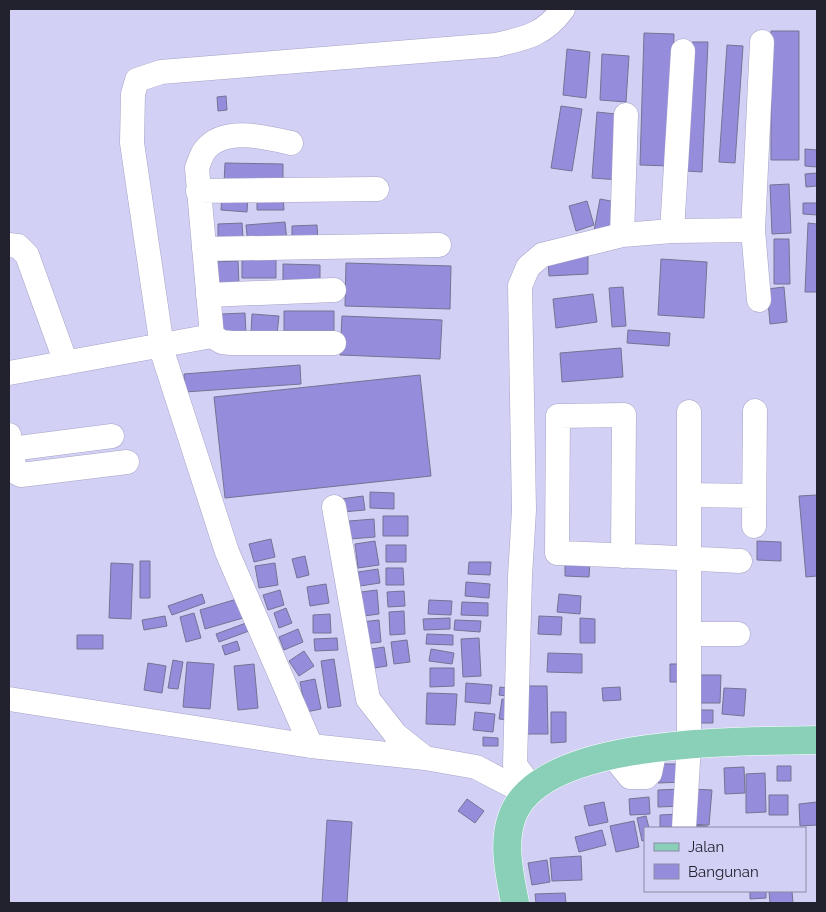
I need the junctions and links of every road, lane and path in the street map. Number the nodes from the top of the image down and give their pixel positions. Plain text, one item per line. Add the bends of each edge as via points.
1 (563, 9) edge
2 (762, 42) dead end
3 (683, 51) dead end
4 (626, 115) dead end
5 (291, 143) dead end
6 (377, 189) dead end
7 (198, 191) junction
8 (753, 230) junction
9 (672, 231) junction
10 (622, 235) junction
11 (9, 245) edge
12 (439, 245) dead end
13 (204, 249) junction
14 (334, 290) dead end
15 (208, 295) junction
16 (760, 300) dead end
17 (212, 336) junction
18 (334, 343) dead end
19 (162, 344) junction
20 (66, 363) junction
21 (9, 373) edge
22 (756, 411) dead end
23 (689, 412) dead end
24 (112, 436) dead end
25 (10, 442) edge
26 (128, 462) dead end
27 (689, 495) junction
28 (754, 496) junction
29 (334, 507) dead end
30 (754, 526) dead end
31 (623, 556) junction
32 (689, 558) junction
33 (740, 561) dead end
34 (689, 634) junction
35 (738, 634) dead end
36 (9, 699) edge
37 (817, 740) edge
38 (689, 745) junction
39 (311, 746) junction
40 (425, 758) junction
41 (530, 791) junction
42 (684, 827) edge
43 (515, 903) edge

1 - 19 street via 541,32 496,45 161,72 137,80 133,94 132,143
2 - 8 street
3 - 9 street
4 - 10 street
5 - 7 street via 257,136 219,138 204,151 197,168
6 - 7 street
7 - 13 street
8 - 9 street
8 - 16 street
9 - 10 street
10 - 41 street via 542,255 528,267 520,286 524,510 514,765
11 - 20 street via 18,246 26,255
12 - 13 street
13 - 15 street
14 - 15 street
15 - 17 street
17 - 18 street via 231,343
17 - 19 street
19 - 20 street
19 - 39 street via 227,552
20 - 21 street
22 - 28 street
23 - 27 street
24 - 25 street
25 - 26 street via 16,472 21,475
27 - 28 street
27 - 32 street
28 - 30 street
29 - 40 street via 368,699 396,735
31 - 31 street via 624,415 558,416 557,553
31 - 32 street
32 - 33 street
32 - 34 street
34 - 35 street
34 - 38 street
36 - 39 street
37 - 38 main road
38 - 41 main road via 612,755 557,771
38 - 42 street
39 - 40 street
40 - 41 street via 476,767
41 - 43 main road via 515,809 508,831 508,862

